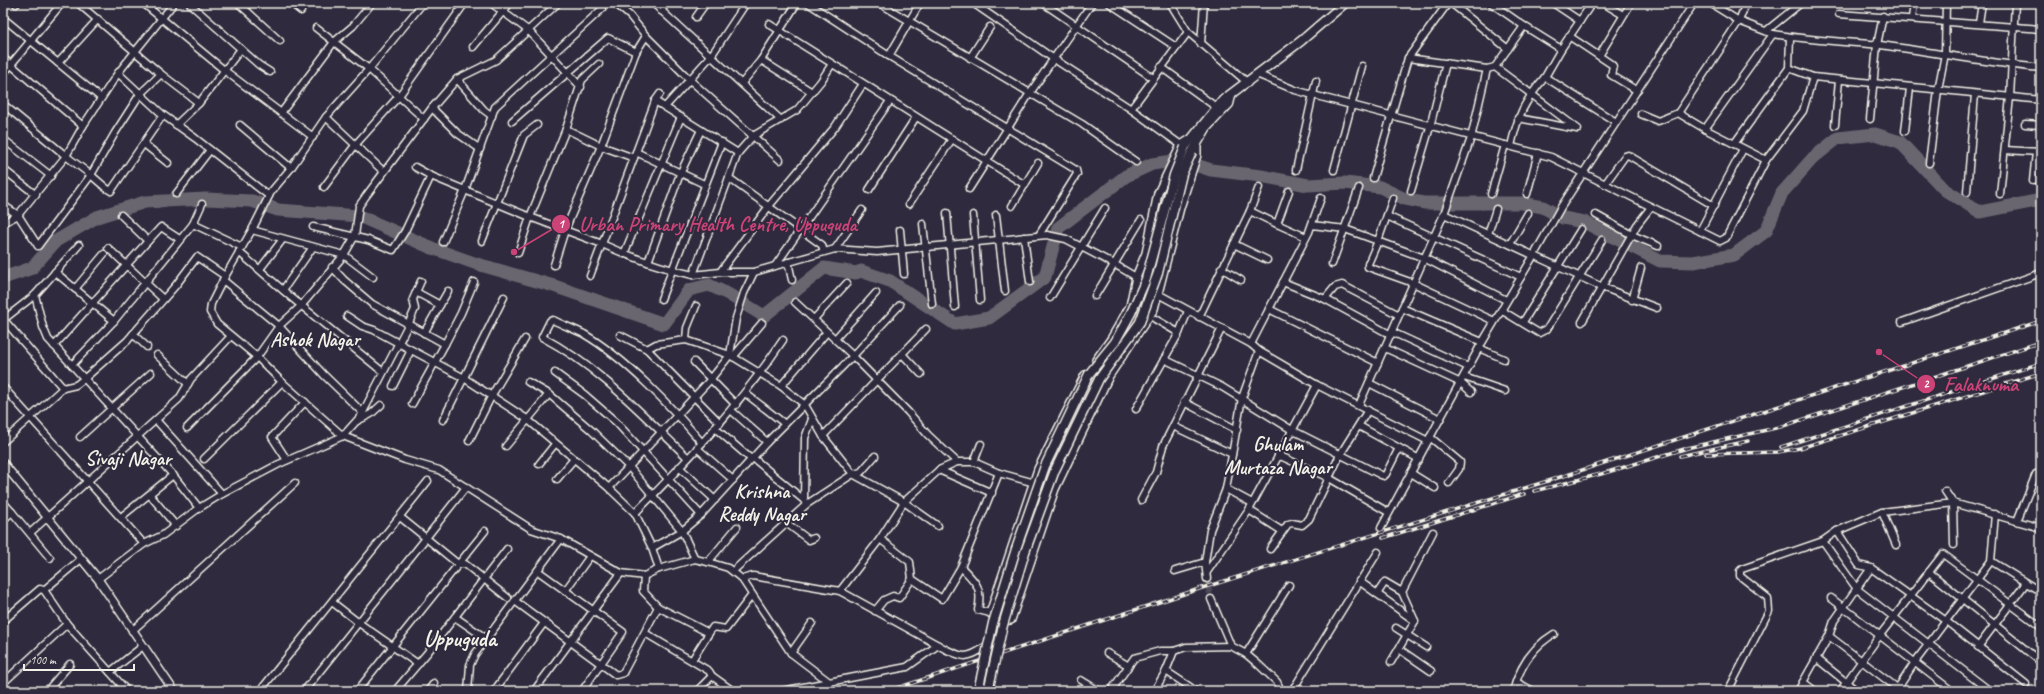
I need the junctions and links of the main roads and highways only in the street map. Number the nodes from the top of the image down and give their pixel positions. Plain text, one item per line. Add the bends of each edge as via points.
1 (1345, 3) edge
2 (1231, 96) junction
3 (1194, 141) junction
4 (978, 691) edge
5 (988, 691) edge

1 - 2 main road via 1302,41
2 - 3 main road via 1229,104
2 - 3 main road via 1216,107
3 - 4 main road, bridge via 1182,147 1146,279 1131,313 1115,342 1089,374 1045,466 993,622
3 - 5 main road, bridge via 1195,153 1182,174 1158,273 1140,322 1098,379 1055,470 1003,625

